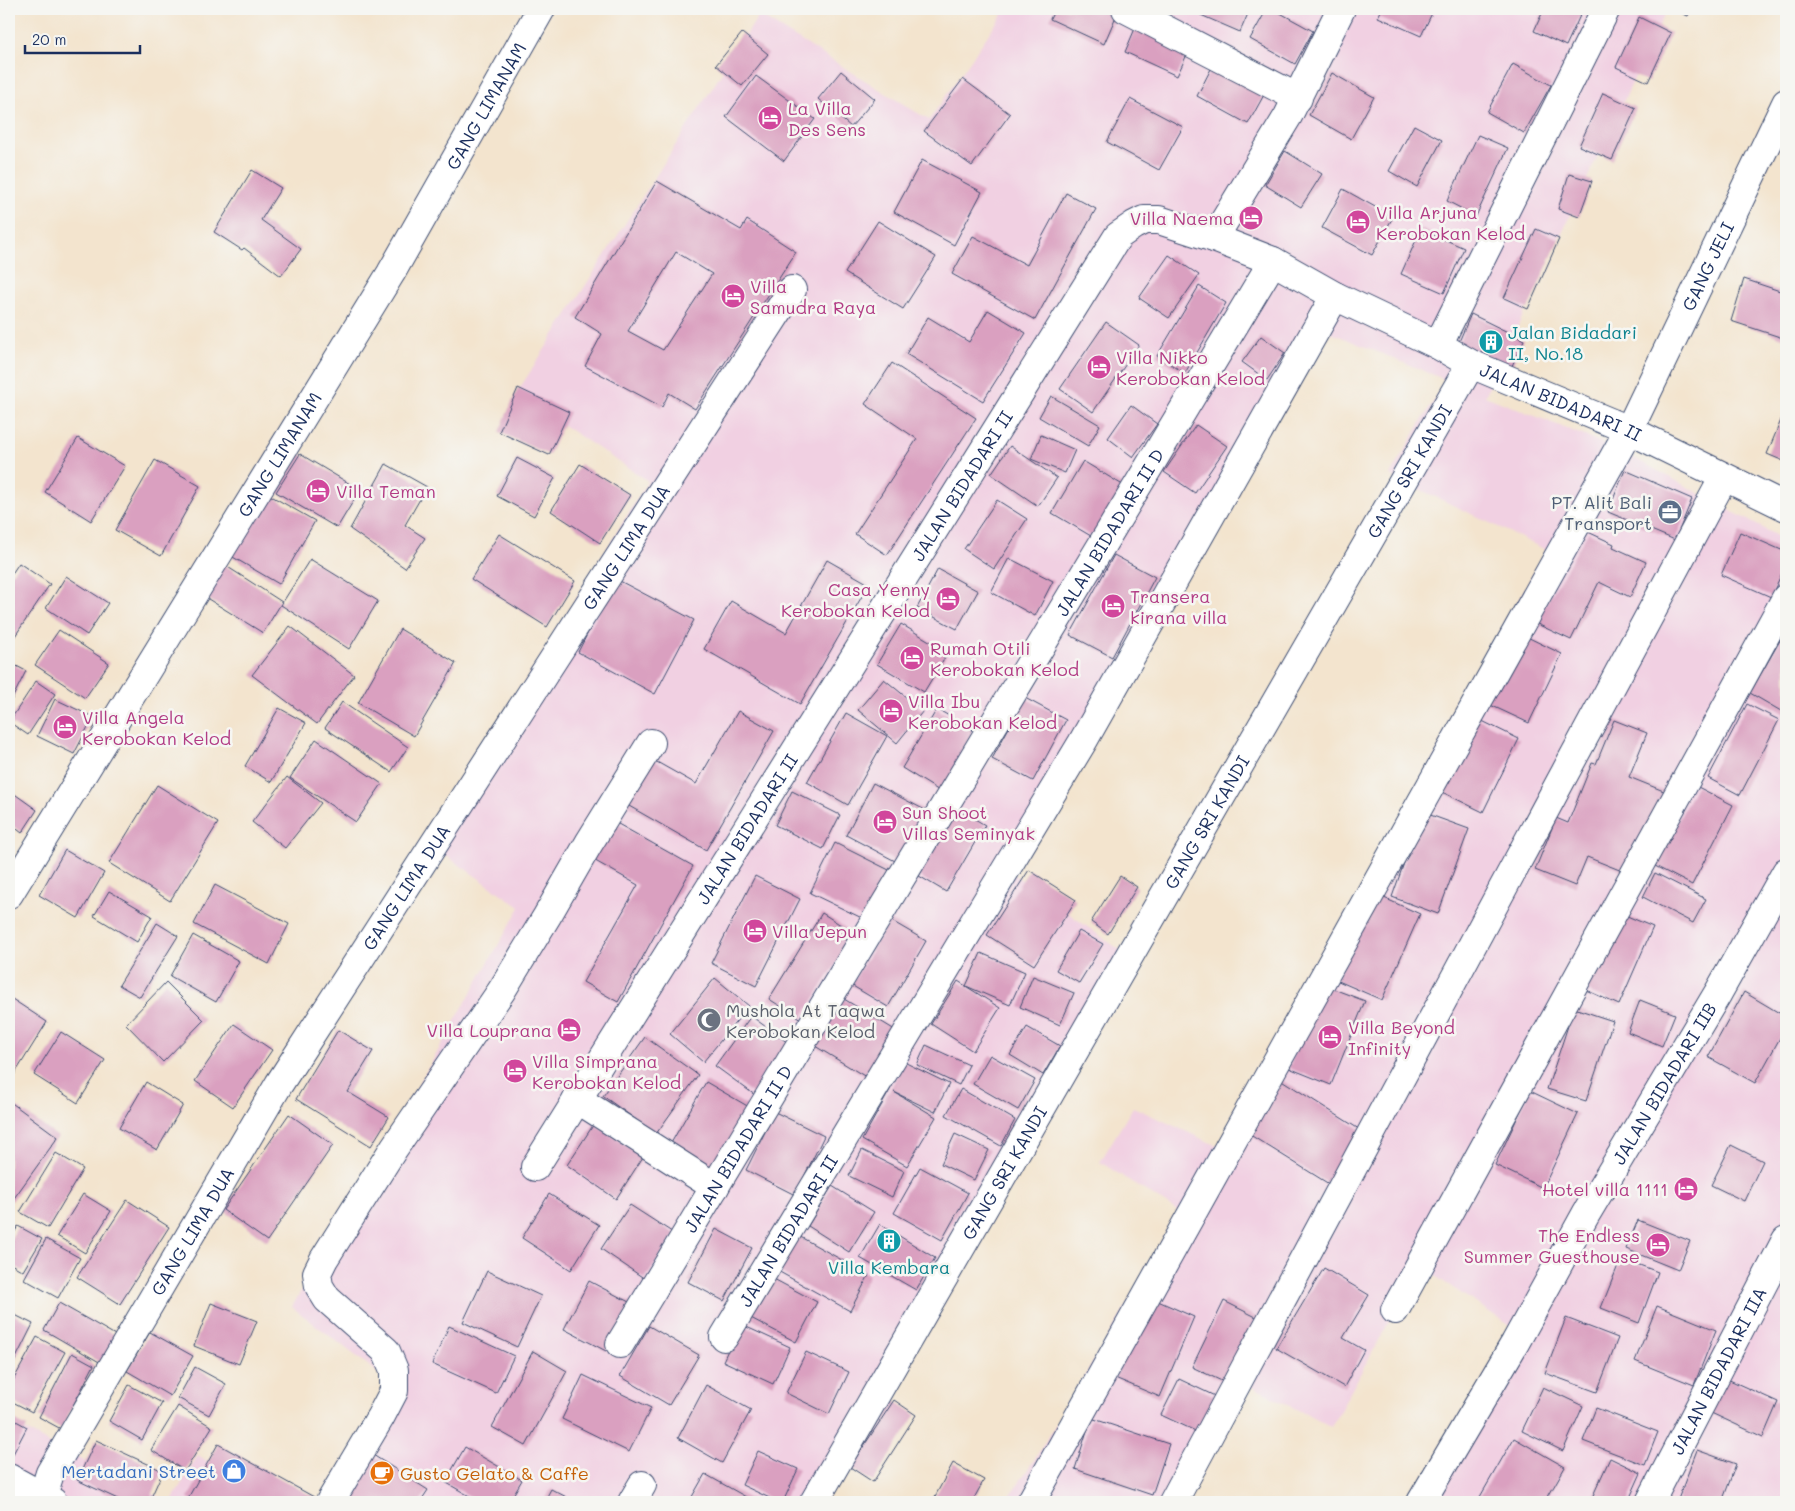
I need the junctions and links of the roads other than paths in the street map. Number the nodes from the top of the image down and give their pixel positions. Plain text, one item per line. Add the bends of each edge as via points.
1 (541, 9) edge
2 (1126, 9) edge
3 (1341, 9) edge
4 (1606, 9) edge
5 (1298, 98) junction
6 (1786, 103) edge
7 (1214, 238) junction
8 (1273, 261) junction
9 (792, 290) dead end
10 (1335, 296) junction
11 (1438, 345) junction
12 (1471, 364) junction
13 (1629, 430) junction
14 (1724, 477) junction
15 (1786, 507) edge
16 (1786, 598) edge
17 (651, 743) dead end
18 (1786, 872) edge
19 (9, 894) edge
20 (577, 1099) junction
21 (535, 1166) dead end
22 (715, 1187) junction
23 (1786, 1240) edge
24 (1395, 1310) dead end
25 (724, 1337) dead end
26 (620, 1344) dead end
27 (9, 1478) edge
28 (45, 1500) edge
29 (330, 1502) edge
30 (814, 1502) edge
31 (1031, 1502) edge
32 (1173, 1502) edge
33 (1421, 1502) edge
34 (1650, 1502) edge

1 - 19 street, GANG LIMANAM via 390,273
2 - 5 street
3 - 5 street
4 - 11 street
5 - 7 street
6 - 13 street, GANG JELI
7 - 8 street, JALAN BIDADARI II
7 - 20 street, JALAN BIDADARI II via 1159,220 1144,220 1118,236
8 - 10 street, JALAN BIDADARI II
8 - 22 street, JALAN BIDADARI II D
9 - 28 street, GANG LIMA DUA via 279,1084 50,1473
10 - 11 street, JALAN BIDADARI II
10 - 25 street, JALAN BIDADARI II via 1082,743
11 - 12 street, JALAN BIDADARI II
12 - 13 street, JALAN BIDADARI II
12 - 30 street, GANG SRI KANDI
13 - 14 street, JALAN BIDADARI II
13 - 31 street, GANG JELI
14 - 15 street, JALAN BIDADARI II
14 - 32 street
16 - 24 street
17 - 29 street via 507,982 389,1156 317,1273 319,1286 327,1299 386,1351 394,1370 394,1390
18 - 33 street, JALAN BIDADARI IIB
20 - 21 street, JALAN BIDADARI II
20 - 22 street
22 - 26 street, JALAN BIDADARI II D
23 - 34 street, JALAN BIDADARI IIA
27 - 28 street

